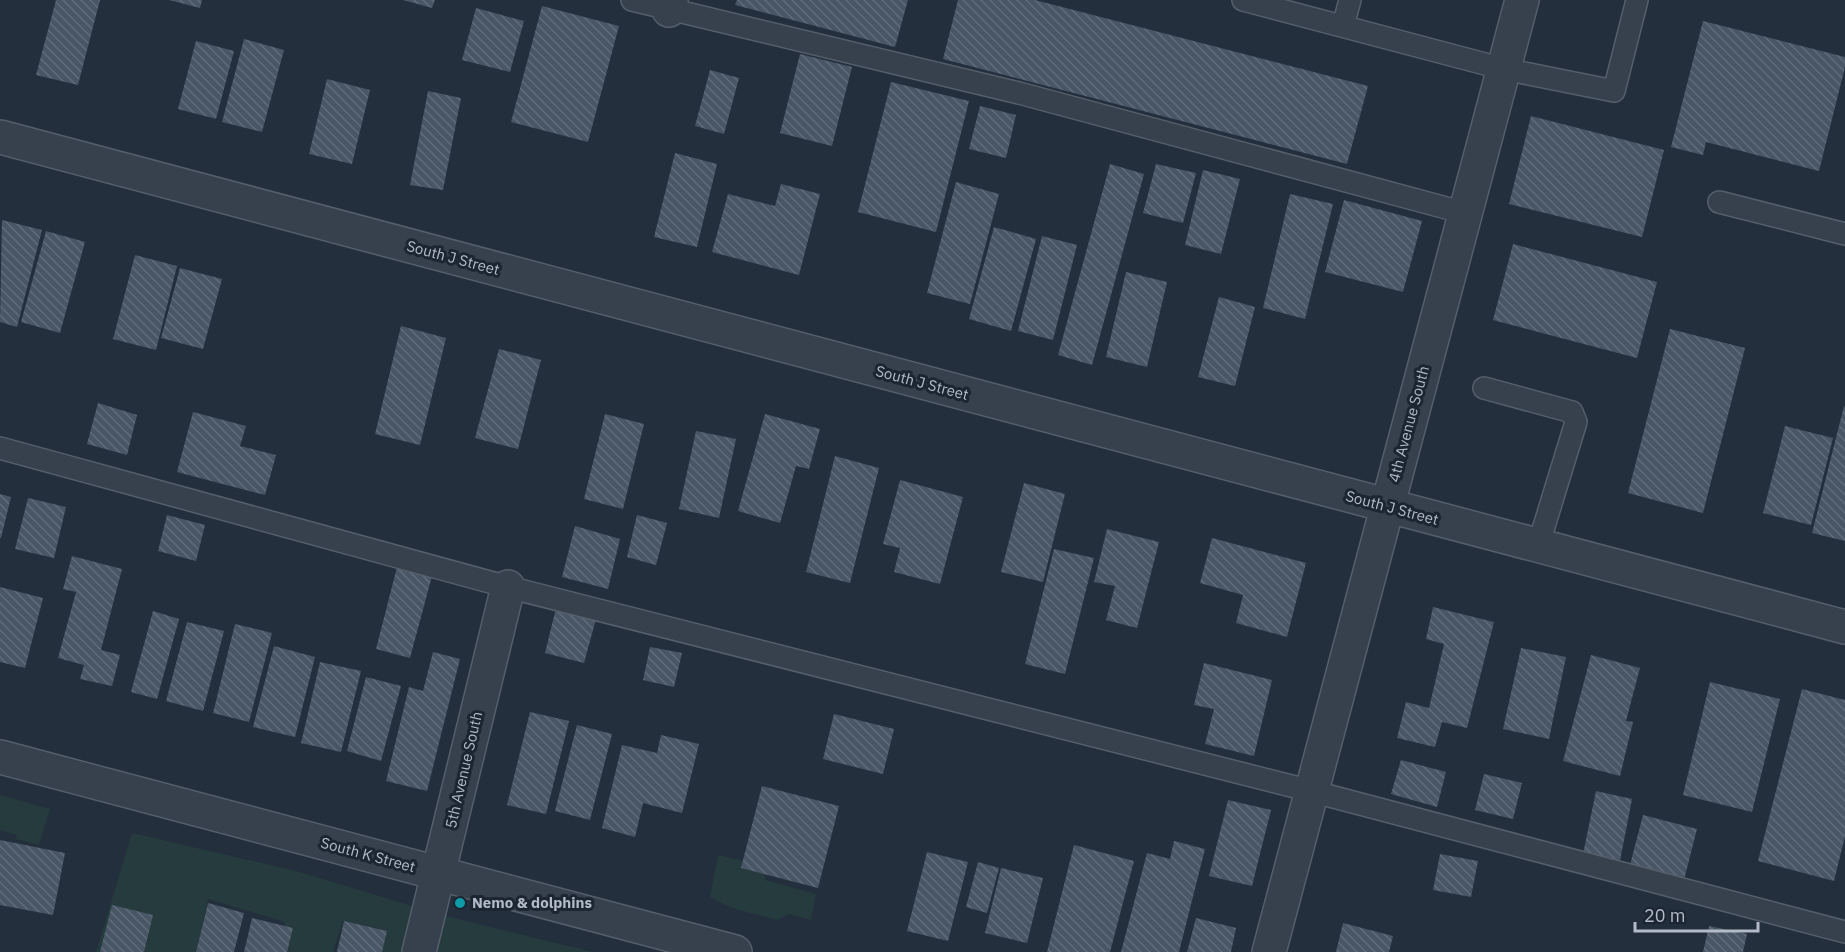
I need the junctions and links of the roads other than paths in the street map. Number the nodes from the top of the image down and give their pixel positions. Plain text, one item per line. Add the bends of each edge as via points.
1 (632, 0) edge
2 (1243, 0) edge
3 (1350, 0) edge
4 (1522, 0) edge
5 (1637, 0) edge
6 (670, 5) edge
7 (1343, 26) junction
8 (1504, 69) junction
9 (0, 137) edge
10 (1719, 202) dead end
11 (1465, 213) junction
12 (1845, 234) edge
13 (1484, 388) dead end
14 (0, 448) edge
15 (1387, 507) junction
16 (1538, 546) junction
17 (508, 587) junction
18 (1845, 627) edge
19 (0, 757) edge
20 (1311, 791) junction
21 (440, 874) junction
22 (1845, 932) edge
23 (419, 952) edge
24 (735, 952) edge
25 (1269, 952) edge

1 - 6 lane
2 - 7 lane
3 - 7 lane
4 - 8 street, 4th Avenue South
5 - 8 lane via 1614,91
6 - 11 lane
7 - 8 lane
8 - 11 street, 4th Avenue South
9 - 15 street, South J Street
10 - 12 lane
11 - 15 street, 4th Avenue South
13 - 16 lane via 1575,416
14 - 17 lane
15 - 16 street, South J Street
15 - 20 street, 4th Avenue South
16 - 18 street, South J Street
17 - 20 lane
17 - 21 street, 5th Avenue South
19 - 21 street, South K Street
20 - 22 lane
20 - 25 street, 4th Avenue South
21 - 23 street, 5th Avenue South
21 - 24 street, South K Street

